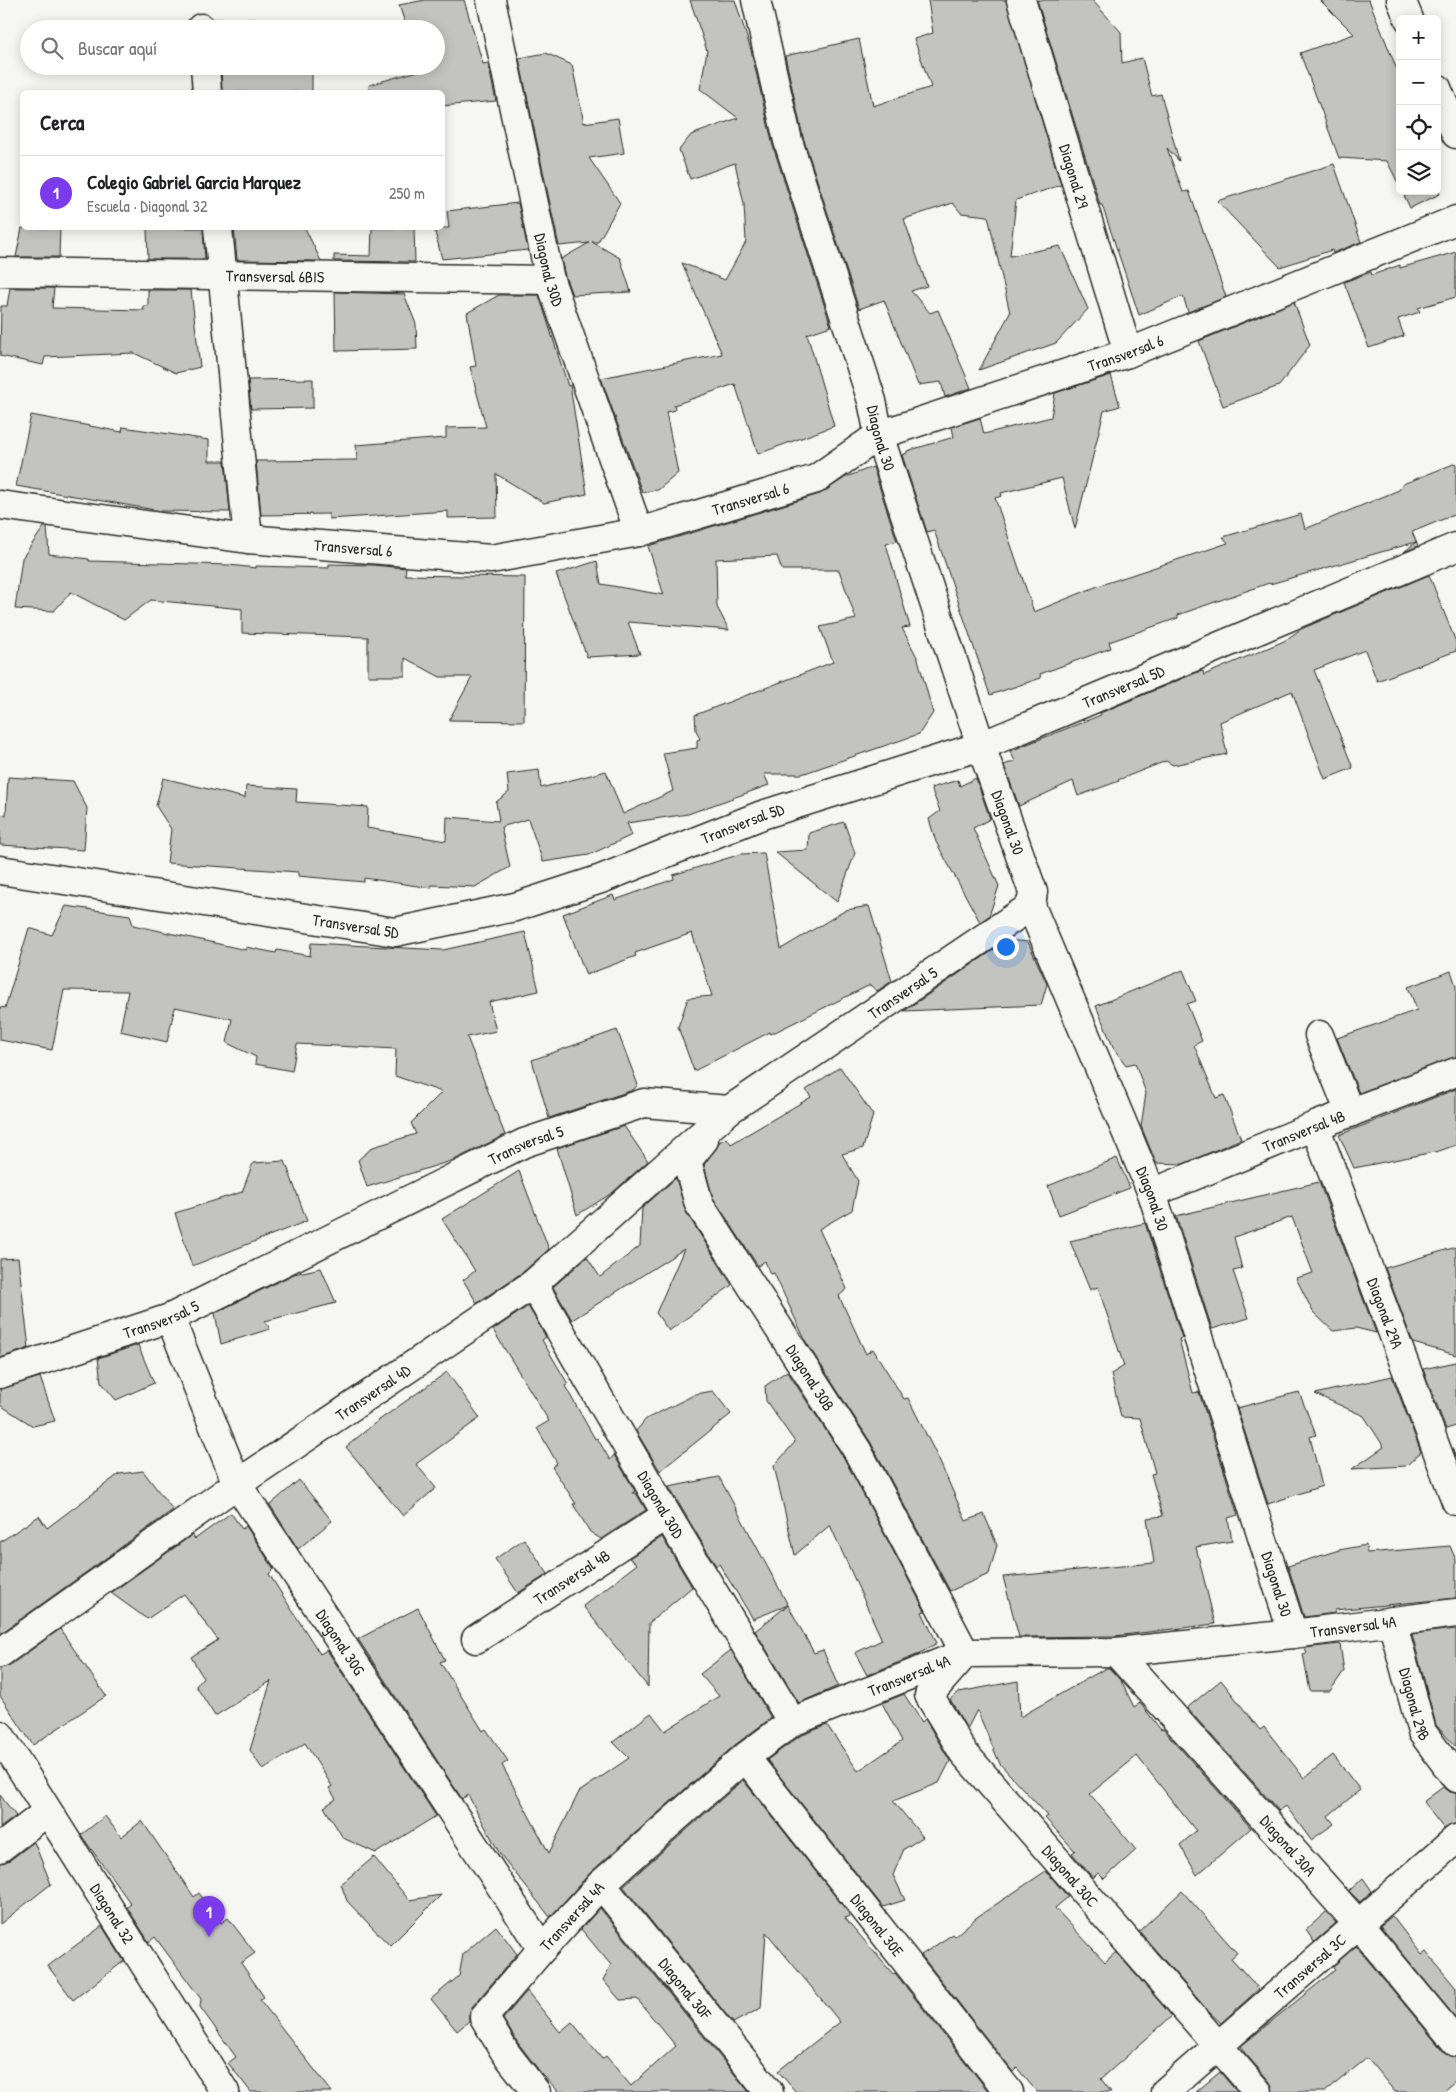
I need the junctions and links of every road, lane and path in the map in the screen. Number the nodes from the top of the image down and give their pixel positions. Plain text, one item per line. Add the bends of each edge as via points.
1 (492, 0) edge
2 (756, 0) edge
3 (1021, 0) edge
4 (1401, 0) edge
5 (1407, 15) edge
6 (206, 75) edge
7 (207, 90) edge
8 (1441, 98) edge
9 (1456, 134) edge
10 (1456, 220) edge
11 (218, 230) edge
12 (0, 272) edge
13 (222, 275) junction
14 (550, 280) junction
15 (1128, 353) junction
16 (879, 435) junction
17 (0, 505) edge
18 (639, 532) junction
19 (248, 539) junction
20 (1456, 547) edge
21 (981, 746) junction
22 (0, 870) edge
23 (1032, 906) junction
24 (1319, 1035) dead end
25 (1456, 1072) edge
26 (729, 1110) junction
27 (1350, 1113) junction
28 (1315, 1126) junction
29 (1152, 1193) junction
30 (533, 1284) junction
31 (170, 1318) junction
32 (0, 1374) edge
33 (237, 1484) junction
34 (1456, 1501) edge
35 (667, 1515) junction
36 (1456, 1613) edge
37 (1392, 1621) junction
38 (1294, 1634) junction
39 (476, 1639) dead end
40 (1116, 1652) junction
41 (0, 1653) edge
42 (965, 1653) junction
43 (792, 1722) junction
44 (0, 1735) edge
45 (745, 1757) junction
46 (1456, 1778) edge
47 (47, 1812) junction
48 (1456, 1839) edge
49 (0, 1848) edge
50 (601, 1884) junction
51 (1359, 1925) junction
52 (542, 1949) junction
53 (1456, 2042) edge
54 (1219, 2046) junction
55 (226, 2092) edge
56 (536, 2092) edge
57 (769, 2092) edge
58 (1009, 2092) edge
59 (1165, 2092) edge
60 (1258, 2092) edge

1 - 14 street, Diagonal 30D
2 - 16 street, Diagonal 30 via 788,141 872,401
3 - 15 street, Diagonal 29
4 - 5 street
6 - 7 street
8 - 9 street
10 - 15 street, Transversal 6
11 - 13 street
12 - 13 street, Transversal 6BIS
13 - 14 street, Transversal 6BIS
13 - 19 street
14 - 18 street, Diagonal 30D
15 - 16 street, Transversal 6
16 - 18 street, Transversal 6 via 816,480
16 - 21 street, Diagonal 30
17 - 19 street, Transversal 6
18 - 19 street, Transversal 6 via 491,559
20 - 21 street, Transversal 5D
21 - 22 street, Transversal 5D via 762,815 600,879 516,906 395,932
21 - 23 street, Diagonal 30 via 1034,892
23 - 26 street, Transversal 5
23 - 29 street, Diagonal 30
24 - 27 street
25 - 27 street, Transversal 4B
26 - 30 street, Transversal 4D
26 - 31 street, Transversal 5 via 644,1103 524,1143
26 - 42 street, Diagonal 30B via 687,1161 699,1204 858,1450
27 - 28 street, Transversal 4B
28 - 29 street, Transversal 4B
28 - 34 street, Diagonal 29A
29 - 38 street, Diagonal 30
30 - 33 street, Transversal 4D
30 - 35 street, Diagonal 30D
31 - 32 street, Transversal 5
31 - 33 street, Diagonal 30G
33 - 41 street, Transversal 4D
33 - 52 street, Diagonal 30G
35 - 39 street, Transversal 4B
35 - 43 street, Diagonal 30D
36 - 37 street, Transversal 4A
37 - 38 street, Transversal 4A
37 - 46 street, Diagonal 29B via 1422,1732
38 - 40 street, Transversal 4A
40 - 42 street, Transversal 4A
40 - 51 street, Diagonal 30A
42 - 43 street, Transversal 4A
42 - 54 street, Diagonal 30C via 929,1694 962,1752
43 - 45 street, Transversal 4A
44 - 47 street, Diagonal 32
45 - 50 street, Transversal 4A
45 - 58 street, Diagonal 30E
47 - 49 street
47 - 55 street, Diagonal 32
48 - 51 street, Transversal 3C
50 - 52 street, Transversal 4A
50 - 57 street, Diagonal 30F
51 - 53 street, Diagonal 30A
51 - 54 street, Transversal 3C
52 - 56 street, Transversal 4A via 484,2017 505,2052
54 - 59 street, Transversal 3C
54 - 60 street, Diagonal 30C

